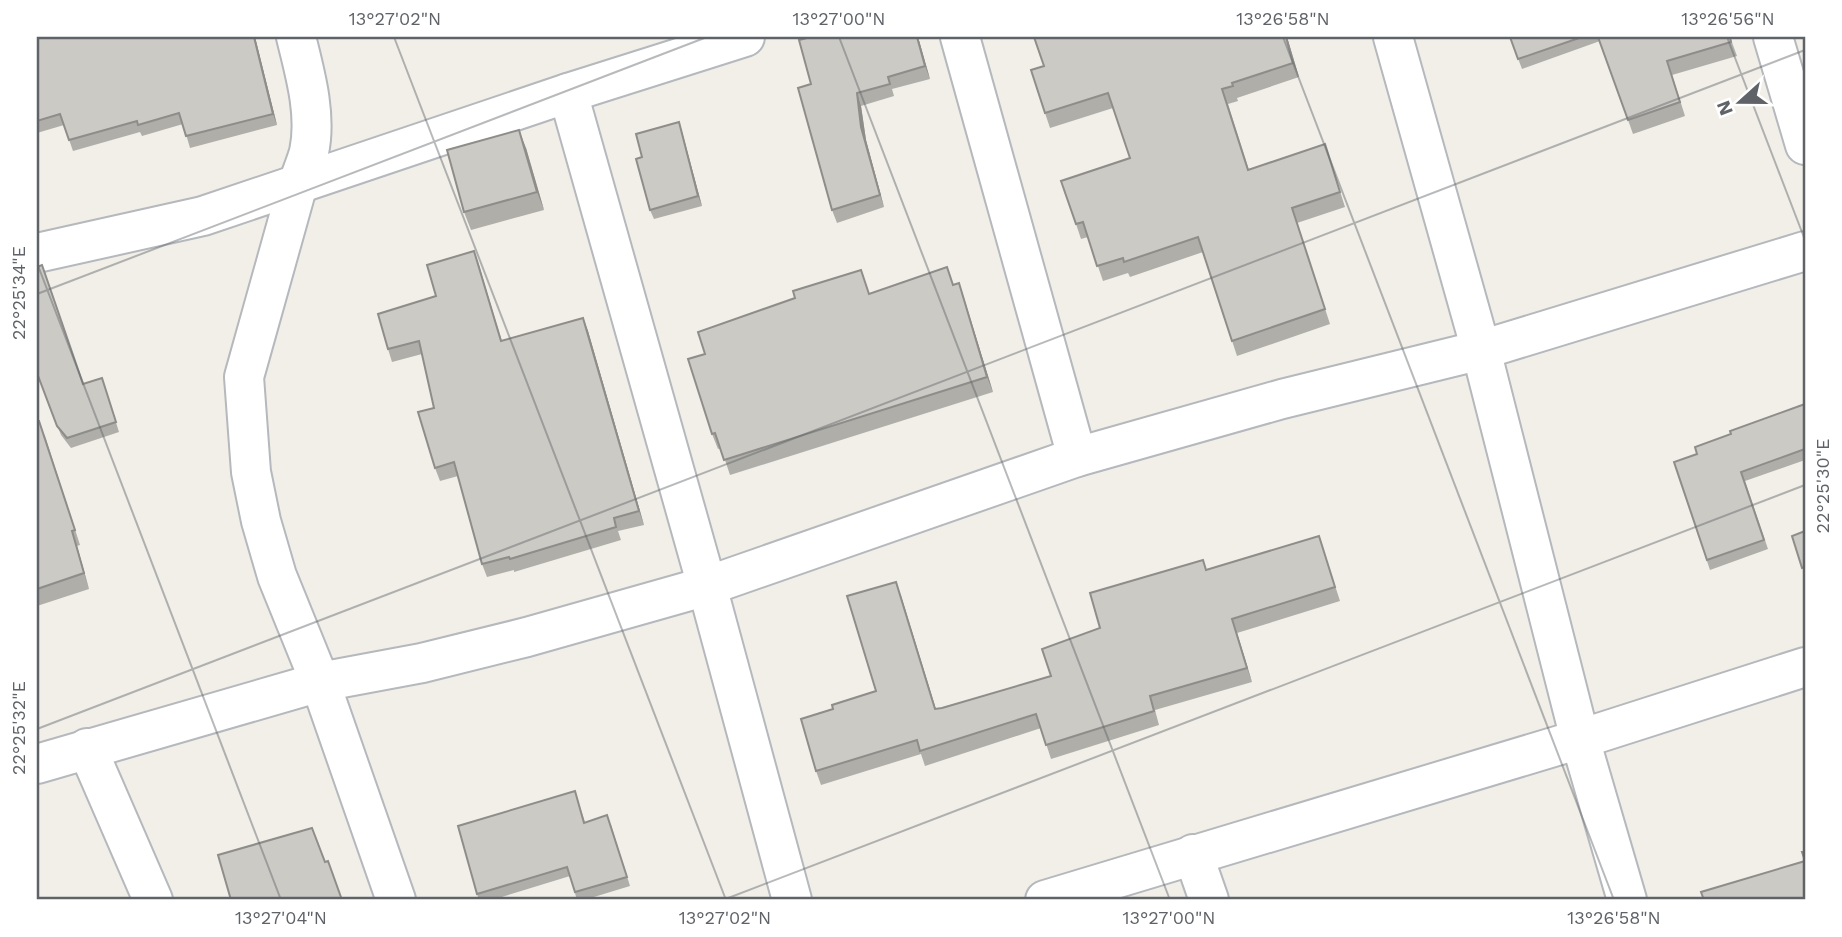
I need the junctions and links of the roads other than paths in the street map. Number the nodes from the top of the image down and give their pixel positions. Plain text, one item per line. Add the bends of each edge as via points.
1 (296, 37) edge
2 (745, 37) edge
3 (960, 37) edge
4 (1393, 37) edge
5 (1773, 37) edge
6 (568, 93) junction
7 (1805, 145) edge
8 (298, 184) junction
9 (1805, 251) edge
10 (37, 253) edge
11 (1481, 350) junction
12 (1077, 457) junction
13 (707, 586) junction
14 (1805, 667) edge
15 (320, 682) junction
16 (1580, 739) junction
17 (87, 748) junction
18 (37, 764) edge
19 (1193, 854) junction
20 (153, 900) edge
21 (396, 900) edge
22 (792, 900) edge
23 (1045, 900) edge
24 (1209, 900) edge
25 (1627, 900) edge

1 - 8 street via 312,131
2 - 6 street
3 - 12 street
4 - 11 street
5 - 7 street
6 - 8 street
6 - 13 street
8 - 10 street via 203,216
8 - 15 street via 244,377 251,472 261,521 277,576
9 - 11 street
11 - 12 street
11 - 16 street
12 - 13 street
13 - 15 street via 422,663
13 - 22 street
14 - 16 street
15 - 17 street
15 - 21 street
16 - 19 street
16 - 25 street
17 - 18 street
17 - 20 street
19 - 23 street
19 - 24 street

